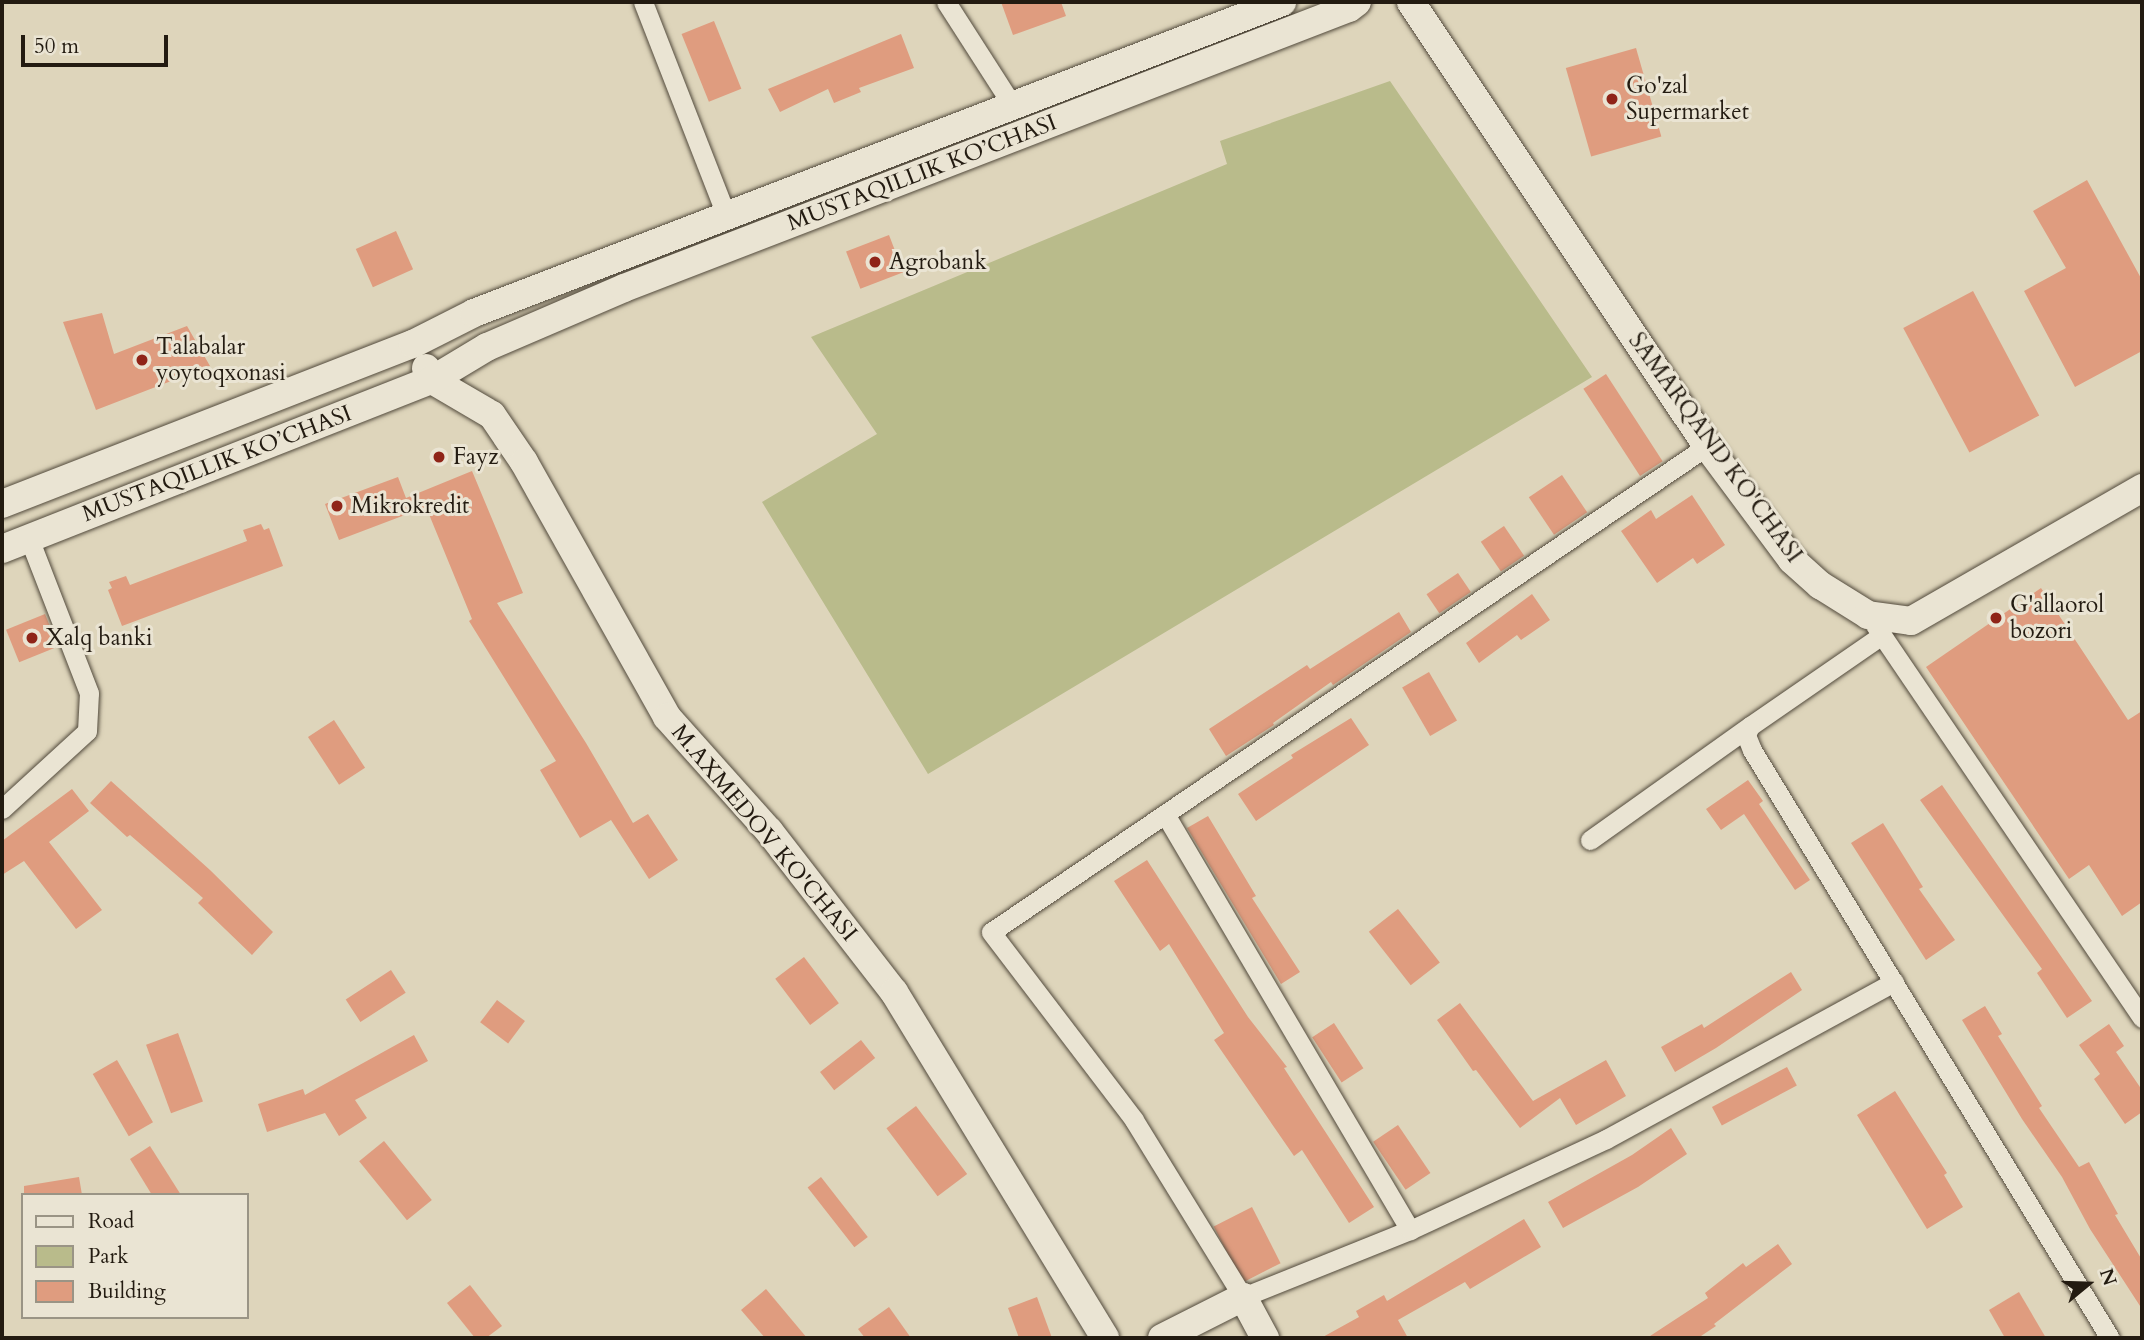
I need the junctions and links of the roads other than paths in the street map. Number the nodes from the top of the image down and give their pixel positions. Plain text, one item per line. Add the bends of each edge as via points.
1 (643, 2) edge
2 (946, 2) edge
3 (1282, 2) edge
4 (1357, 2) edge
5 (1411, 2) edge
6 (1012, 104) junction
7 (727, 217) junction
8 (414, 344) junction
9 (432, 380) junction
10 (1707, 446) junction
11 (2142, 488) edge
12 (2, 504) edge
13 (29, 538) junction
14 (2, 549) edge
15 (1875, 625) junction
16 (1750, 726) junction
17 (2, 809) edge
18 (1165, 814) junction
19 (1590, 840) dead end
20 (1894, 982) junction
21 (2139, 1007) edge
22 (1410, 1230) junction
23 (1235, 1300) junction
24 (1105, 1338) edge
25 (1162, 1338) edge
26 (1265, 1338) edge
27 (2110, 1338) edge

1 - 7 street
2 - 6 street
3 - 6 street, MUSTAQILLIK KO’CHASI
4 - 9 street, MUSTAQILLIK KO’CHASI via 624,288 487,347
5 - 10 street, SAMARQAND KO'CHASI
6 - 7 street, MUSTAQILLIK KO’CHASI
7 - 8 street, MUSTAQILLIK KO’CHASI via 474,313
8 - 9 street
8 - 12 street, MUSTAQILLIK KO’CHASI
9 - 13 street, MUSTAQILLIK KO’CHASI
9 - 24 street, M.AXMEDOV KO'CHASI via 492,415 524,462 667,716 769,831 894,992
10 - 15 street, SAMARQAND KO'CHASI via 1792,560
10 - 18 street
11 - 15 street, SAMARQAND KO'CHASI via 1911,621
13 - 14 street, MUSTAQILLIK KO’CHASI
13 - 17 street via 89,694 87,731
15 - 16 street
15 - 21 street
16 - 19 street
16 - 20 street via 1746,735 1752,750
18 - 22 street
18 - 23 street via 991,932 1134,1120
20 - 22 street via 1606,1139
20 - 27 street
22 - 23 street
23 - 25 street
23 - 26 street

